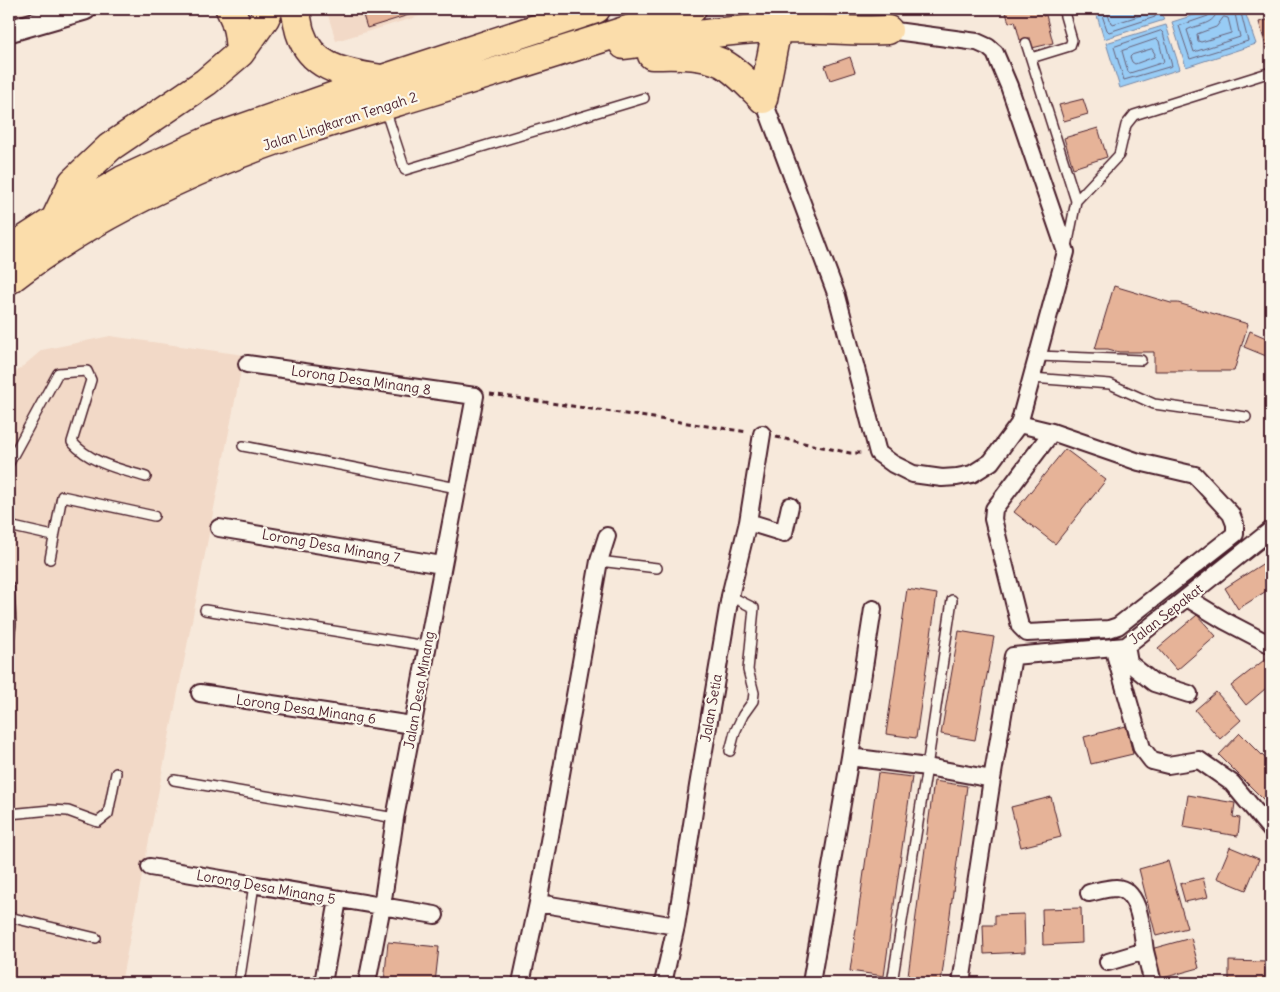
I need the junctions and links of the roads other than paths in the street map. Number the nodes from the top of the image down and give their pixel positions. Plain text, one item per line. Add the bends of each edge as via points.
1 (85, 9) edge
2 (230, 9) edge
3 (269, 9) edge
4 (296, 9) edge
5 (596, 9) edge
6 (692, 9) edge
7 (1063, 9) edge
8 (786, 19) edge
9 (880, 19) edge
10 (9, 31) edge
11 (1026, 43) dead end
12 (240, 53) junction
13 (553, 54) junction
14 (1031, 58) junction
15 (1271, 72) edge
16 (383, 79) junction
17 (644, 98) dead end
18 (763, 99) junction
19 (384, 106) junction
20 (1076, 201) junction
21 (55, 220) junction
22 (9, 250) edge
23 (1066, 252) junction
24 (9, 280) edge
25 (1038, 356) junction
26 (1141, 360) dead end
27 (247, 364) dead end
28 (1032, 378) junction
29 (475, 396) joint
30 (1246, 417) dead end
31 (1019, 424) junction
32 (1052, 432) junction
33 (762, 434) road end
34 (243, 446) dead end
35 (9, 463) edge
36 (146, 477) dead end
37 (457, 488) junction
38 (790, 506) dead end
39 (154, 516) dead end
40 (748, 522) junction
41 (9, 526) edge
42 (219, 528) dead end
43 (1271, 530) edge
44 (53, 536) junction
45 (607, 536) dead end
46 (50, 559) dead end
47 (600, 561) junction
48 (442, 565) junction
49 (657, 568) dead end
50 (9, 586) edge
51 (730, 596) junction
52 (1187, 598) junction
53 (952, 600) dead end
54 (204, 610) dead end
55 (873, 610) dead end
56 (9, 640) edge
57 (1271, 645) edge
58 (426, 646) junction
59 (1120, 646) junction
60 (200, 694) dead end
61 (1189, 694) dead end
62 (412, 725) junction
63 (730, 751) dead end
64 (850, 757) junction
65 (927, 767) junction
66 (116, 773) dead end
67 (992, 779) junction
68 (174, 780) dead end
69 (9, 814) edge
70 (394, 818) junction
71 (1271, 830) edge
72 (150, 867) dead end
73 (254, 885) junction
74 (1089, 893) dead end
75 (338, 900) junction
76 (538, 903) junction
77 (382, 906) junction
78 (435, 915) dead end
79 (9, 917) edge
80 (676, 926) junction
81 (96, 938) dead end
82 (1145, 951) junction
83 (1108, 962) dead end
84 (239, 983) edge
85 (324, 983) edge
86 (367, 983) edge
87 (521, 983) edge
88 (663, 983) edge
89 (812, 983) edge
90 (892, 983) edge
91 (961, 983) edge
92 (1153, 983) edge

1 - 10 street
2 - 12 highway via 239,32
3 - 12 highway
4 - 16 highway via 300,33 309,52 317,60 342,72
5 - 16 highway, Jalan Lingkaran Tengah 2
6 - 13 highway, Jalan Lingkaran Tengah 2
7 - 14 lane via 1072,40 1070,46
8 - 9 highway via 866,31
8 - 13 highway
8 - 18 highway
9 - 23 street via 977,42 988,46 995,54
11 - 14 lane
12 - 21 highway via 206,82 110,147 73,182
13 - 18 highway via 692,55 722,63
13 - 19 highway, Jalan Lingkaran Tengah 2
14 - 20 lane
15 - 20 lane via 1134,115 1126,125 1119,155
16 - 21 highway, Jalan Lingkaran Tengah 2 via 212,139 123,180
17 - 19 lane via 405,170
18 - 31 street via 838,296 878,453 913,474 957,478 972,474 991,462
19 - 24 highway, Jalan Lingkaran Tengah 2 via 270,143 175,181 99,220
20 - 23 lane
21 - 22 highway, Jalan Lingkaran Tengah 2
23 - 25 street
25 - 26 lane
25 - 28 street
27 - 29 street, Lorong Desa Minang 8
28 - 30 lane via 1110,384 1154,404
28 - 31 street
29 - 37 street, Jalan Desa Minang
31 - 32 street
32 - 32 street via 994,509 993,520 1020,626 1027,632 1118,626 1235,534 1231,514 1195,475 1139,462
33 - 40 street, Jalan Setia
34 - 37 lane
35 - 36 lane via 58,373 87,371 91,380 72,442 102,464
37 - 48 street, Jalan Desa Minang
38 - 40 street via 784,533
39 - 44 lane via 62,496
40 - 51 street, Jalan Setia
41 - 44 lane
42 - 48 street, Lorong Desa Minang 7
43 - 52 street, Jalan Sepakat
44 - 46 lane
45 - 47 street
47 - 49 lane
47 - 76 street
48 - 58 street, Jalan Desa Minang
50 - 56 lane
51 - 63 lane via 754,608 748,670 754,701 743,715
51 - 80 street, Jalan Setia
52 - 57 street
52 - 59 street, Jalan Sepakat
53 - 65 lane
54 - 58 lane
55 - 64 street
58 - 62 street, Jalan Desa Minang
59 - 61 street via 1129,663 1154,683
59 - 67 street, Jalan Sepakat via 1013,656
59 - 71 street via 1142,748 1152,762 1168,765 1199,760 1232,783
60 - 62 street, Lorong Desa Minang 6
62 - 70 street, Jalan Desa Minang
64 - 65 street
64 - 89 street
65 - 67 street
65 - 90 lane
66 - 69 lane via 108,814 98,822 68,811
67 - 91 street
68 - 70 lane
70 - 77 street, Jalan Desa Minang
72 - 73 street, Lorong Desa Minang 5
73 - 75 street, Lorong Desa Minang 5
73 - 84 lane
74 - 82 street via 1116,888 1130,894 1139,913
75 - 77 street, Lorong Desa Minang 5
75 - 85 street
76 - 80 street
76 - 87 street
77 - 78 street, Lorong Desa Minang 5
77 - 86 street, Jalan Desa Minang
79 - 81 lane
80 - 88 street, Jalan Setia
82 - 83 street
82 - 92 street

